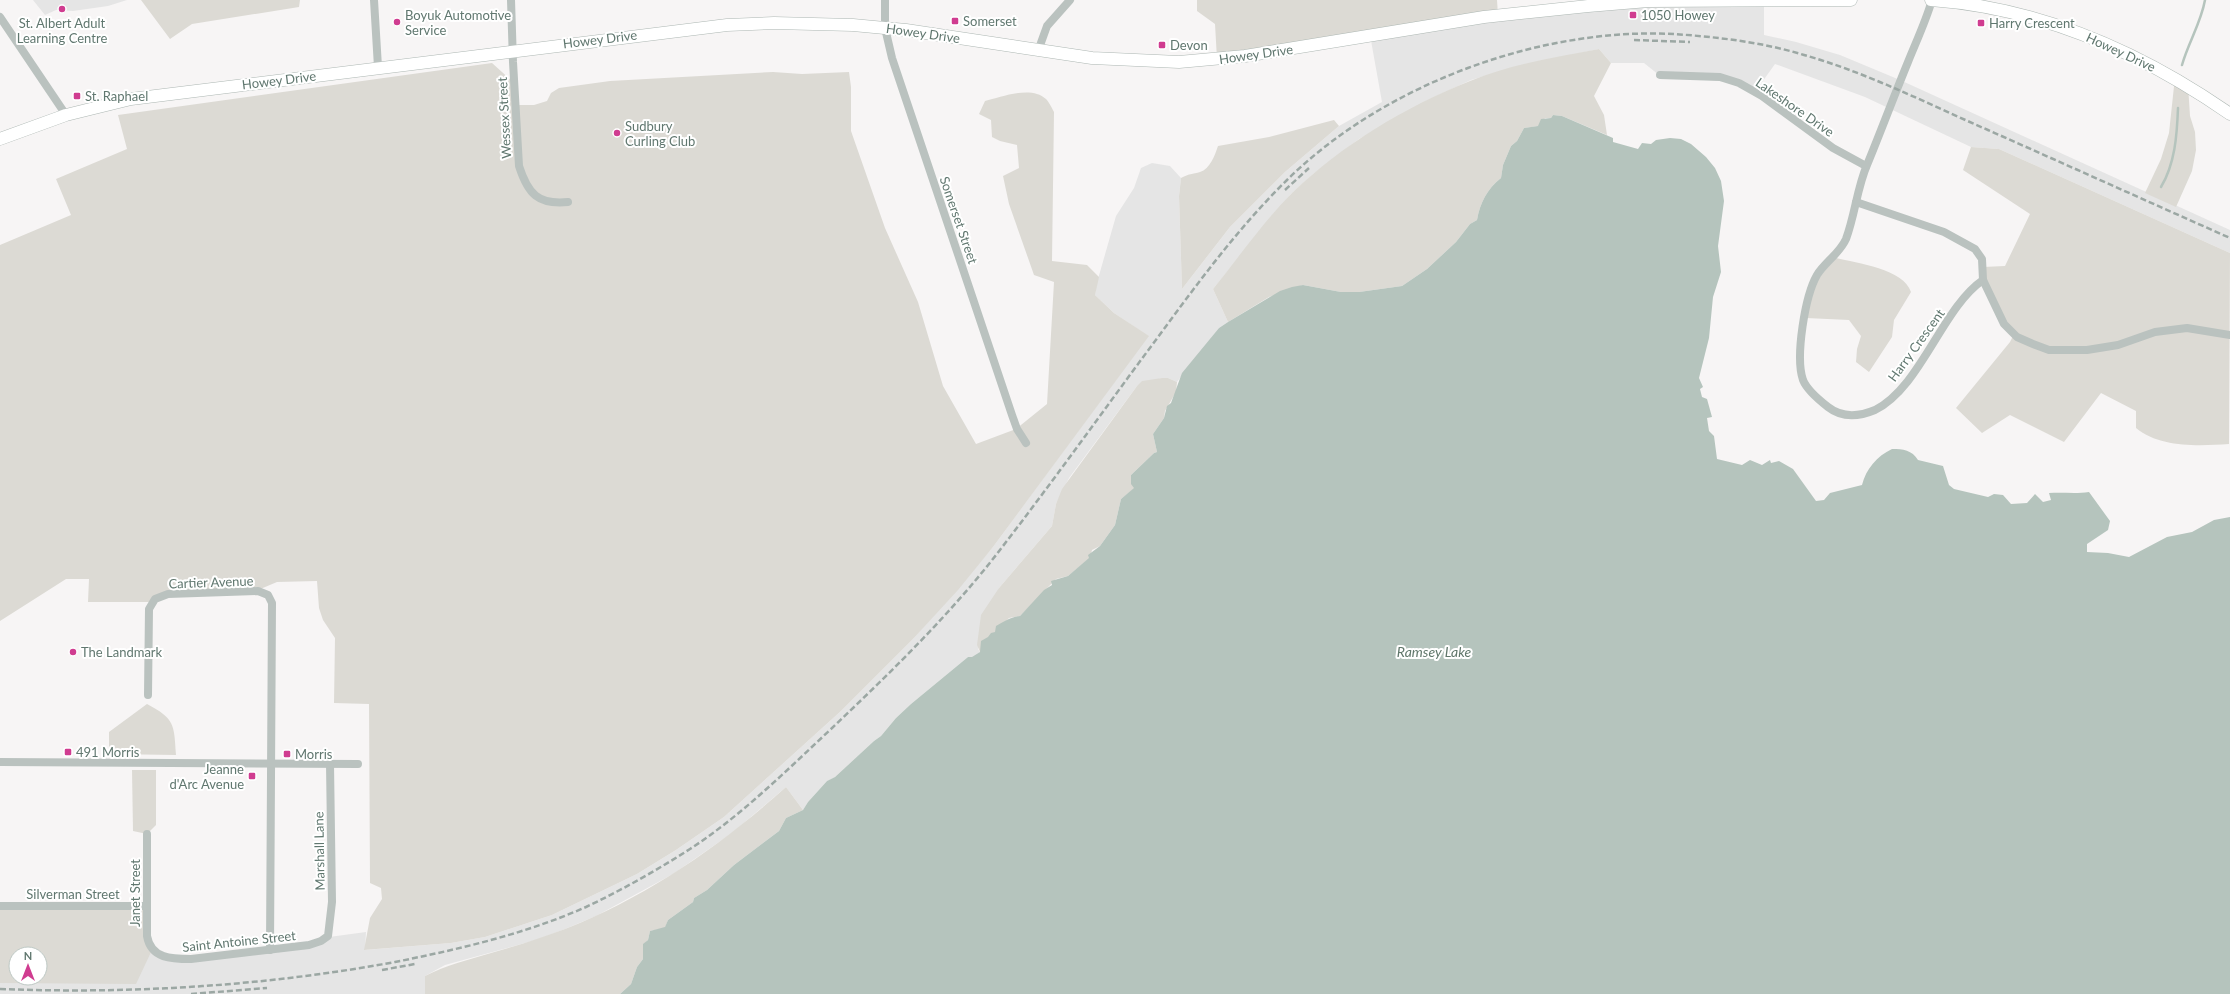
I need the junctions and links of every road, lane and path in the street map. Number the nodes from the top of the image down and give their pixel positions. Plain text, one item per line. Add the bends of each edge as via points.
1 (374, 0) edge
2 (511, 0) edge
3 (885, 0) edge
4 (1070, 0) edge
5 (1851, 0) edge
6 (1932, 0) edge
7 (0, 17) edge
8 (885, 28) junction
9 (513, 50) junction
10 (1038, 51) junction
11 (378, 67) junction
12 (1660, 75) dead end
13 (2230, 114) edge
14 (66, 115) junction
15 (0, 139) edge
16 (1866, 166) junction
17 (568, 202) dead end
18 (1856, 202) junction
19 (1983, 280) junction
20 (2230, 335) edge
21 (1026, 443) dead end
22 (148, 695) dead end
23 (0, 762) edge
24 (330, 764) junction
25 (358, 764) dead end
26 (270, 765) junction
27 (147, 834) dead end
28 (0, 906) edge
29 (146, 906) junction
30 (328, 936) joint
31 (153, 950) joint
32 (270, 950) junction

1 - 11 street
2 - 9 street, Wessex Street
3 - 8 street, Somerset Street
4 - 10 street via 1047,26
5 - 10 main road, Howey Drive via 1648,1 1588,6 1484,17 1245,56 1198,61 1114,60
6 - 13 main road, Howey Drive via 2002,10 2093,38 2164,71
6 - 16 street, Harry Crescent
7 - 14 street
8 - 9 main road, Howey Drive via 823,23 743,24
8 - 10 main road, Howey Drive
8 - 21 street, Somerset Street via 892,58 1014,422
9 - 11 main road, Howey Drive
9 - 17 street, Wessex Street via 519,166 524,180 540,199 551,203
11 - 14 main road, Howey Drive via 130,99
12 - 16 street, Lakeshore Drive via 1720,77 1739,83 1762,96 1833,148
14 - 15 main road, Howey Drive
16 - 18 street, Harry Crescent
18 - 19 street via 1944,232 1968,245 1979,253 1982,259
18 - 19 street, Harry Crescent via 1846,239 1813,282 1804,318 1800,361 1803,380 1830,409 1852,416 1876,409 1887,402 1911,375 1974,286
19 - 20 street via 2004,324 2017,336 2049,350 2087,350 2118,345 2155,332 2179,328 2201,329
22 - 26 street, Cartier Avenue via 149,609 155,599 168,594 258,591 268,595 272,603
23 - 26 street
24 - 25 street
24 - 26 street
24 - 30 street, Marshall Lane via 332,902
26 - 32 street
27 - 29 street, Janet Street
28 - 29 street, Silverman Street
29 - 31 street, Janet Street via 147,936
30 - 32 street, Saint Antoine Street via 309,945
31 - 32 street, Saint Antoine Street via 160,956 176,959

